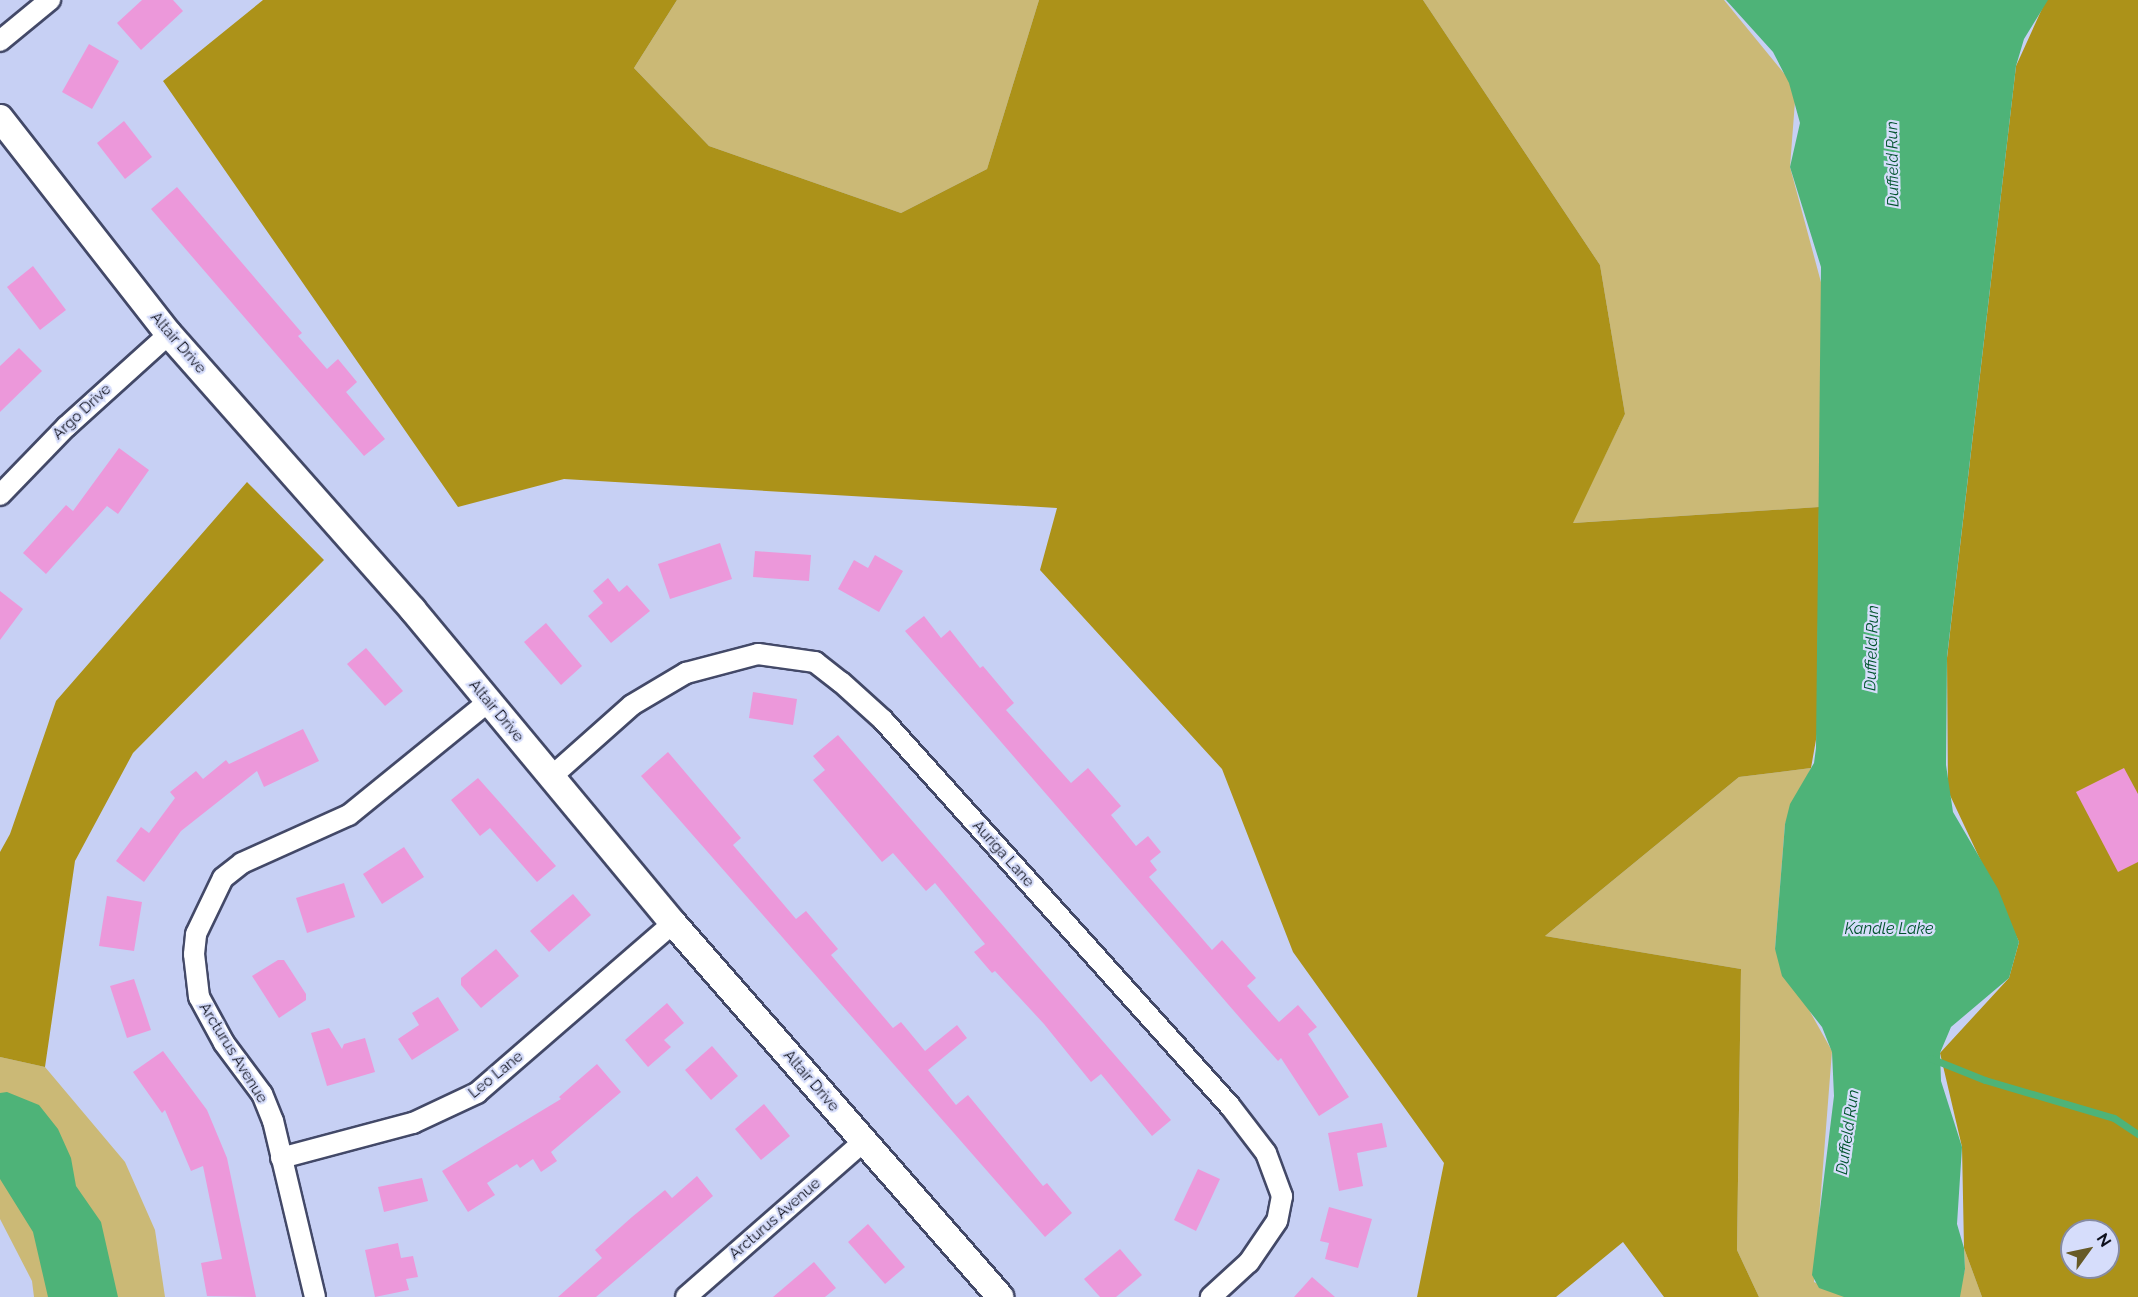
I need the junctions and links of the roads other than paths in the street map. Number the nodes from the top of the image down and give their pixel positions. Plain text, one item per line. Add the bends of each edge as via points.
1 (50, 0) edge
2 (0, 41) edge
3 (0, 118) edge
4 (169, 334) junction
5 (0, 495) edge
6 (488, 702) junction
7 (551, 777) junction
8 (673, 923) junction
9 (864, 1141) junction
10 (281, 1158) junction
11 (315, 1297) edge
12 (686, 1297) edge
13 (1000, 1297) edge
14 (1211, 1297) edge

1 - 2 street
3 - 4 street, Altair Drive
4 - 5 street, Argo Drive via 66,427
4 - 6 street, Altair Drive via 413,610
6 - 7 street, Altair Drive
6 - 10 street, Arcturus Avenue via 348,815 242,863 223,878 202,917 194,954 199,997 224,1043 262,1095 273,1121
7 - 8 street, Altair Drive
7 - 14 street, Auriga Lane via 632,705 686,673 758,654 815,662 841,682 883,720 1230,1106 1266,1153 1282,1196 1277,1221 1250,1262
8 - 9 street, Altair Drive
8 - 10 street, Leo Lane via 477,1093 413,1123
9 - 12 street, Arcturus Avenue
9 - 13 street, Altair Drive
10 - 11 street, Arcturus Avenue

